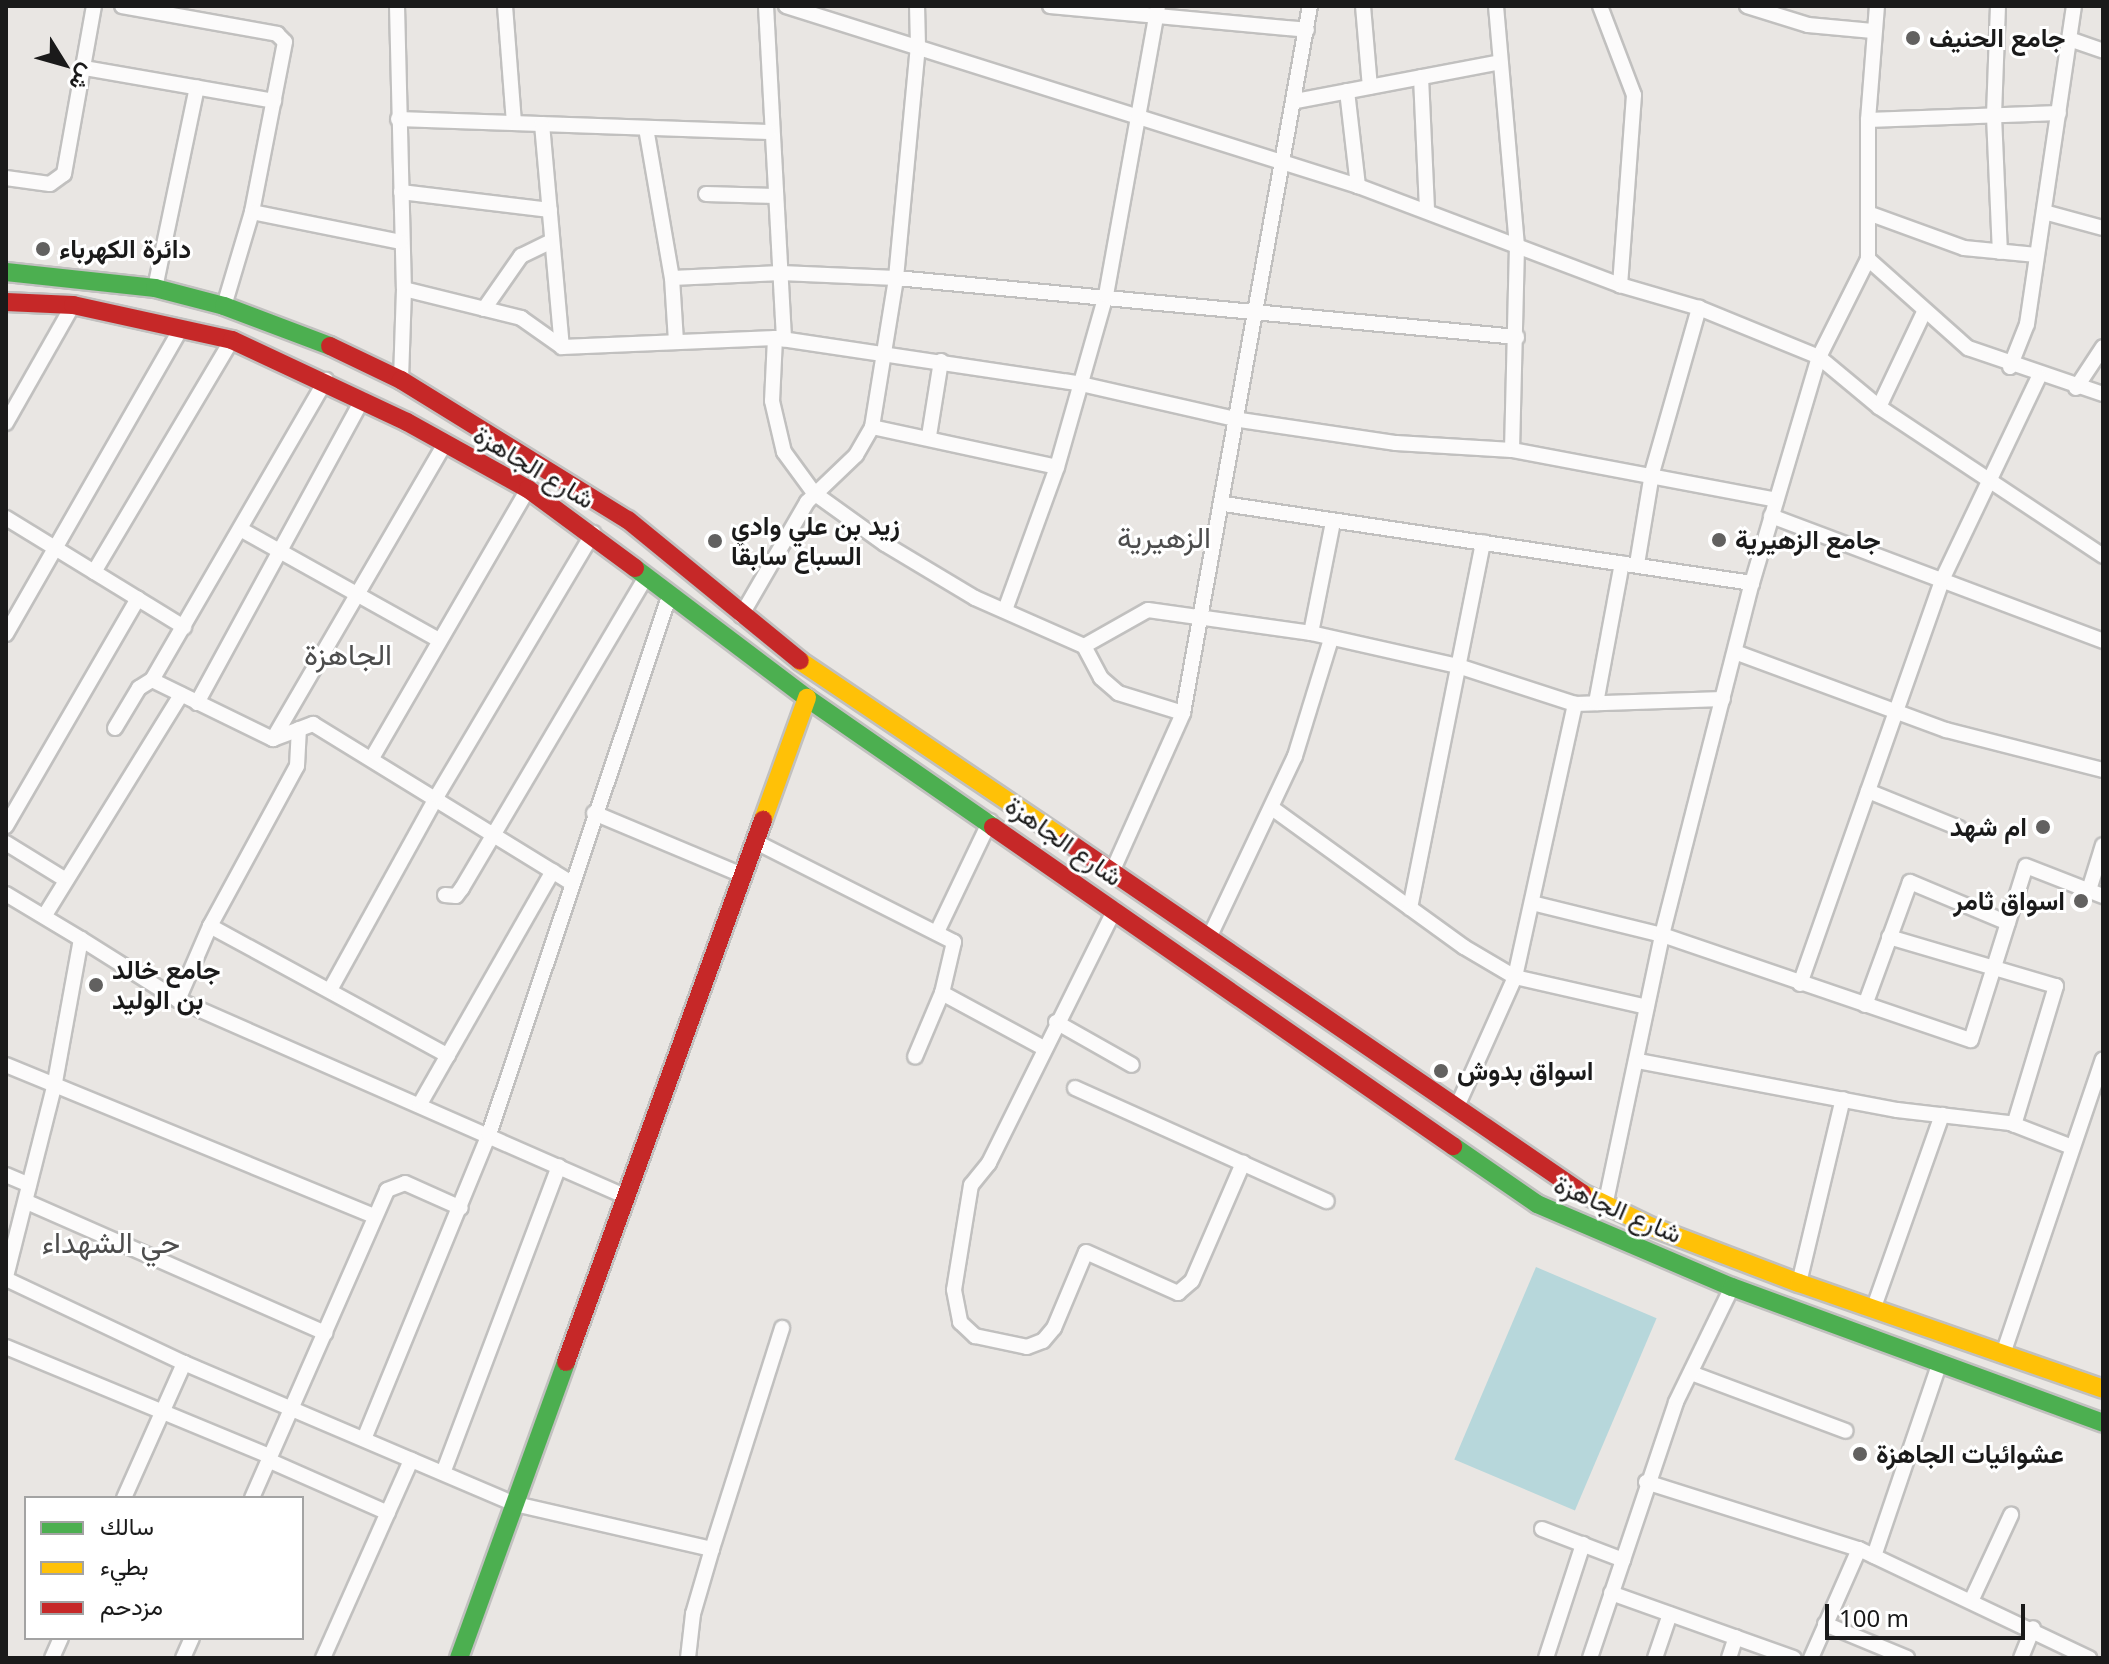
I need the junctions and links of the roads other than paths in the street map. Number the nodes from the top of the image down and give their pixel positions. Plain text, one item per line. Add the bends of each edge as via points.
1 (94, 6) edge
2 (397, 6) edge
3 (505, 6) edge
4 (766, 6) edge
5 (786, 6) edge
6 (917, 6) edge
7 (1050, 6) edge
8 (1310, 6) edge
9 (1363, 6) edge
10 (1496, 6) edge
11 (1600, 6) edge
12 (1747, 6) edge
13 (1877, 6) edge
14 (1998, 6) edge
15 (2074, 6) edge
16 (131, 7) edge
17 (1158, 10) edge
18 (1307, 30) junction
19 (1873, 31) junction
20 (2069, 39) junction
21 (918, 46) junction
22 (2103, 51) edge
23 (1500, 62) junction
24 (85, 68) junction
25 (1421, 77) junction
26 (197, 87) junction
27 (1370, 87) junction
28 (1347, 91) junction
29 (274, 101) junction
30 (1296, 101) junction
31 (2059, 113) junction
32 (1994, 116) junction
33 (398, 119) junction
34 (1139, 120) junction
35 (1868, 120) junction
36 (514, 123) junction
37 (542, 124) junction
38 (646, 128) junction
39 (769, 132) junction
40 (1284, 163) junction
41 (6, 178) edge
42 (1358, 186) junction
43 (401, 192) junction
44 (706, 194) dead end
45 (775, 196) junction
46 (550, 210) junction
47 (1427, 210) junction
48 (252, 212) junction
49 (2044, 212) junction
50 (1868, 213) junction
51 (2103, 228) edge
52 (552, 241) junction
53 (401, 242) junction
54 (1517, 246) junction
55 (2000, 252) junction
56 (2037, 255) junction
57 (1868, 259) junction
58 (6, 272) edge
59 (781, 273) junction
60 (672, 278) junction
61 (896, 278) junction
62 (1620, 285) junction
63 (155, 288) junction
64 (404, 289) junction
65 (1106, 295) junction
66 (6, 302) edge
67 (73, 305) junction
68 (224, 306) junction
69 (1699, 308) junction
70 (484, 309) junction
71 (1925, 310) junction
72 (1258, 311) junction
73 (262, 319) junction
74 (181, 328) junction
75 (1517, 337) junction
76 (780, 339) junction
77 (232, 340) junction
78 (676, 342) junction
79 (562, 347) junction
80 (2103, 347) edge
81 (254, 348) junction
82 (885, 355) junction
83 (1819, 357) junction
84 (941, 361) junction
85 (2010, 367) junction
86 (2039, 377) junction
87 (326, 380) junction
88 (401, 380) junction
89 (1081, 384) junction
90 (2076, 388) junction
91 (2103, 394) edge
92 (363, 399) junction
93 (1879, 407) junction
94 (1240, 420) junction
95 (6, 423) edge
96 (872, 427) junction
97 (929, 436) junction
98 (445, 443) junction
99 (1512, 450) junction
100 (516, 451) junction
101 (1057, 467) junction
102 (1652, 473) junction
103 (503, 475) junction
104 (1990, 479) junction
105 (528, 489) junction
106 (814, 493) junction
107 (1776, 500) junction
108 (1224, 504) junction
109 (1771, 516) junction
110 (6, 518) edge
111 (1333, 522) junction
112 (242, 530) junction
113 (593, 533) junction
114 (1483, 542) junction
115 (55, 548) junction
116 (281, 552) junction
117 (2103, 556) edge
118 (1630, 563) junction
119 (94, 572) junction
120 (646, 577) junction
121 (1942, 580) junction
122 (1752, 583) junction
123 (355, 592) junction
124 (669, 597) junction
125 (138, 598) junction
126 (1005, 610) junction
127 (741, 616) junction
128 (1203, 617) junction
129 (184, 627) junction
130 (1311, 633) junction
131 (6, 634) edge
132 (1331, 639) junction
133 (439, 640) junction
134 (2103, 641) edge
135 (1084, 646) junction
136 (1735, 652) junction
137 (1458, 666) junction
138 (152, 680) junction
139 (181, 695) junction
140 (807, 698) junction
141 (1723, 699) junction
142 (197, 703) junction
143 (1596, 703) junction
144 (1575, 704) junction
145 (1183, 713) junction
146 (1896, 713) junction
147 (115, 728) dead end
148 (299, 729) junction
149 (273, 739) junction
150 (372, 758) junction
151 (2102, 768) edge
152 (1868, 791) junction
153 (437, 796) junction
154 (1004, 797) junction
155 (1272, 808) junction
156 (594, 813) junction
157 (990, 821) junction
158 (6, 826) edge
159 (1959, 828) dead end
160 (494, 832) junction
161 (754, 841) junction
162 (6, 843) edge
163 (2103, 845) edge
164 (553, 871) junction
165 (1112, 872) junction
166 (742, 875) junction
167 (66, 880) junction
168 (570, 882) junction
169 (2096, 893) edge
170 (6, 894) edge
171 (445, 895) dead end
172 (1532, 903) junction
173 (1410, 908) junction
174 (1115, 909) junction
175 (45, 915) junction
176 (2008, 923) junction
177 (210, 926) junction
178 (937, 932) junction
179 (1662, 935) junction
180 (1889, 937) junction
181 (1209, 938) junction
182 (81, 939) junction
183 (1994, 966) junction
184 (1515, 977) junction
185 (1800, 984) junction
186 (330, 990) junction
187 (942, 993) junction
188 (178, 1000) junction
189 (1865, 1005) junction
190 (1647, 1007) junction
191 (1056, 1022) junction
192 (1042, 1047) junction
193 (448, 1056) junction
194 (915, 1057) dead end
195 (2103, 1059) edge
196 (1638, 1061) junction
197 (6, 1065) edge
198 (1132, 1065) dead end
199 (54, 1087) junction
200 (1075, 1088) dead end
201 (1843, 1099) junction
202 (420, 1104) junction
203 (1456, 1109) junction
204 (1942, 1115) junction
205 (2014, 1125) junction
206 (489, 1134) junction
207 (2072, 1147) junction
208 (1243, 1163) junction
209 (559, 1166) junction
210 (6, 1175) edge
211 (29, 1185) junction
212 (625, 1196) junction
213 (1327, 1201) dead end
214 (27, 1202) junction
215 (1605, 1206) junction
216 (461, 1208) junction
217 (375, 1216) junction
218 (6, 1278) edge
219 (1799, 1283) junction
220 (1732, 1287) junction
221 (1874, 1307) junction
222 (782, 1328) dead end
223 (325, 1333) junction
224 (6, 1347) edge
225 (2003, 1354) junction
226 (1940, 1362) junction
227 (184, 1363) junction
228 (1691, 1373) junction
229 (2103, 1389) edge
230 (291, 1408) junction
231 (162, 1412) junction
232 (2103, 1423) edge
233 (1846, 1431) dead end
234 (364, 1439) junction
235 (269, 1458) junction
236 (411, 1460) junction
237 (443, 1473) junction
238 (1646, 1482) junction
239 (125, 1496) edge
240 (253, 1496) edge
241 (515, 1504) junction
242 (388, 1513) junction
243 (2011, 1515) dead end
244 (1542, 1529) dead end
245 (1583, 1544) junction
246 (712, 1549) junction
247 (1859, 1549) junction
248 (1874, 1556) junction
249 (1623, 1560) junction
250 (1611, 1593) junction
251 (1972, 1599) junction
252 (1670, 1614) junction
253 (1825, 1624) junction
254 (2033, 1628) junction
255 (1736, 1637) junction
256 (323, 1658) edge
257 (459, 1658) edge
258 (688, 1658) edge
259 (1546, 1658) edge
260 (1590, 1658) edge
261 (1655, 1658) edge
262 (1729, 1658) edge
263 (1794, 1658) edge
264 (1811, 1658) edge
265 (1907, 1658) edge
266 (2021, 1658) edge
267 (2089, 1658) edge

1 - 24 street
2 - 33 street
3 - 36 street
4 - 39 street
5 - 21 street
6 - 21 street
7 - 17 street
8 - 18 street
9 - 27 street
10 - 23 street
11 - 62 street via 1634,95
12 - 19 street via 1808,25
13 - 19 street
14 - 32 street
15 - 20 street
16 - 29 street via 277,34 285,42
17 - 18 street
17 - 34 street
18 - 30 street
19 - 35 street
20 - 22 street
20 - 31 street
21 - 34 street
21 - 61 street
23 - 25 street
23 - 54 street
24 - 26 street
24 - 41 street via 64,174 50,184
25 - 27 street
25 - 47 street
26 - 29 street
26 - 63 street
27 - 28 street
28 - 30 street
28 - 42 street
29 - 48 street
30 - 40 street
31 - 32 street
31 - 49 street
32 - 35 street
32 - 55 street
33 - 36 street
33 - 43 street
34 - 40 street
34 - 65 street
35 - 50 street
36 - 37 street
37 - 38 street
37 - 46 street
38 - 39 street
38 - 60 street
39 - 45 street
40 - 42 street
40 - 72 street
42 - 47 street
43 - 46 street
43 - 53 street
44 - 45 street
45 - 59 street
46 - 52 street
47 - 54 street
48 - 53 street
48 - 68 street
49 - 51 street
49 - 56 street
50 - 55 street via 1964,248
50 - 57 street
52 - 70 street via 521,256
52 - 79 street
53 - 64 street
54 - 62 street
54 - 75 street
55 - 56 street
56 - 85 street via 2027,324
57 - 71 street
57 - 83 street
58 - 63 street, شارع الجاهزة
59 - 60 street
59 - 61 street
59 - 76 street
60 - 78 street
61 - 65 street
61 - 82 street
62 - 69 street
63 - 68 street, شارع الجاهزة
64 - 70 street
64 - 88 street
65 - 72 street
65 - 89 street
66 - 67 street, شارع الجاهزة
67 - 74 street, شارع الجاهزة
67 - 95 street
68 - 73 street, شارع الجاهزة
69 - 83 street
69 - 102 street
70 - 79 street via 521,318
71 - 85 street via 1968,348
71 - 93 street
72 - 75 street
72 - 94 street
73 - 81 street
73 - 88 street, شارع الجاهزة
74 - 77 street, شارع الجاهزة
74 - 115 street
75 - 99 street
76 - 78 street
76 - 82 street
76 - 106 street via 772,401 784,452
77 - 81 street, شارع الجاهزة
77 - 119 street
78 - 79 street
80 - 90 street
81 - 87 street, شارع الجاهزة
82 - 84 street
82 - 96 street
83 - 93 street
83 - 107 street
84 - 89 street
84 - 97 street
85 - 86 street
86 - 90 street
86 - 104 street
87 - 92 street, شارع الجاهزة
87 - 112 street
88 - 100 street, شارع الجاهزة
89 - 94 street
89 - 101 street
90 - 91 street
92 - 98 street, شارع الجاهزة
92 - 116 street
93 - 104 street
94 - 99 street via 1396,443
94 - 108 street
96 - 97 street
96 - 106 street via 856,455
97 - 101 street
98 - 103 street, شارع الجاهزة
98 - 123 street
99 - 102 street
100 - 103 street
100 - 127 street, شارع الجاهزة via 628,520
101 - 126 street
102 - 107 street
102 - 118 street
103 - 105 street, شارع الجاهزة
104 - 117 street
104 - 121 street
105 - 113 street, شارع الجاهزة
105 - 133 street
106 - 126 street via 885,544
106 - 127 street via 782,538
107 - 109 street
108 - 111 street
108 - 128 street
109 - 121 street
109 - 122 street
110 - 115 street
111 - 114 street
111 - 130 street
112 - 116 street
112 - 129 street
113 - 120 street, شارع الجاهزة
113 - 153 street
114 - 118 street
114 - 137 street
115 - 119 street
115 - 131 street
116 - 123 street
116 - 142 street
118 - 122 street
118 - 143 street
119 - 125 street
120 - 124 street, شارع الجاهزة
120 - 160 street
121 - 134 street
121 - 146 street
122 - 136 street
123 - 133 street
123 - 149 street
124 - 140 street, شارع الجاهزة
124 - 156 street
125 - 129 street
125 - 158 street
126 - 135 street
127 - 154 street, شارع الجاهزة via 817,675
128 - 130 street
128 - 135 street via 1148,610
128 - 145 street
129 - 138 street
130 - 132 street
132 - 137 street
132 - 155 street via 1295,756
133 - 150 street
135 - 145 street via 1101,678 1118,693
136 - 141 street
136 - 146 street
137 - 144 street
137 - 173 street
138 - 139 street
138 - 147 street via 139,688
139 - 142 street
139 - 167 street
140 - 157 street, شارع الجاهزة
140 - 161 street
141 - 143 street
141 - 179 street
142 - 149 street
143 - 144 street
144 - 172 street
145 - 165 street
146 - 151 street
146 - 152 street
148 - 149 street
148 - 150 street via 313,724
148 - 177 street via 297,766
150 - 153 street
152 - 159 street
152 - 185 street
153 - 160 street
153 - 186 street
154 - 157 street
154 - 165 street, شارع الجاهزة
155 - 173 street
155 - 181 street
156 - 166 street
156 - 168 street
157 - 174 street, شارع الجاهزة
157 - 178 street
160 - 164 street
160 - 171 street via 456,896
161 - 166 street
161 - 178 street
162 - 167 street
163 - 169 street
164 - 168 street
164 - 193 street
165 - 181 street, شارع الجاهزة
166 - 212 street
167 - 175 street
168 - 206 street
169 - 176 street via 2026,866
170 - 175 street
172 - 179 street
172 - 184 street
173 - 184 street
174 - 191 street
174 - 220 street, شارع الجاهزة via 1537,1204
175 - 182 street
176 - 180 street via 1910,882
176 - 183 street
177 - 186 street
177 - 188 street
178 - 187 street via 954,948
179 - 185 street
179 - 190 street
180 - 183 street
180 - 189 street
181 - 203 street, شارع الجاهزة
182 - 188 street
182 - 199 street
183 - 189 street via 1971,1040
183 - 205 street via 2056,986
184 - 190 street
184 - 203 street
185 - 189 street
186 - 193 street
187 - 192 street
187 - 194 street
188 - 202 street
190 - 196 street
191 - 192 street
191 - 198 street
192 - 208 street via 989,1163 971,1185 954,1290 960,1322 975,1336 1027,1347 1043,1341 1054,1328 1086,1252 1178,1293 1192,1281
193 - 202 street
195 - 207 street
196 - 201 street
196 - 215 street
197 - 199 street
199 - 211 street
199 - 217 street
200 - 208 street
201 - 204 street
201 - 219 street
202 - 206 street
203 - 215 street, شارع الجاهزة
204 - 205 street
204 - 221 street
205 - 207 street
206 - 209 street
206 - 216 street
207 - 225 street
208 - 213 street
209 - 212 street
209 - 237 street
210 - 211 street
211 - 214 street
212 - 241 street
214 - 218 street
214 - 223 street
215 - 219 street, شارع الجاهزة
216 - 217 street via 399,1183 387,1190
216 - 234 street
217 - 223 street
218 - 227 street
219 - 221 street, شارع الجاهزة
220 - 226 street, شارع الجاهزة
220 - 228 street
221 - 225 street, شارع الجاهزة
222 - 246 street
223 - 230 street
224 - 231 street
225 - 229 street, شارع الجاهزة
226 - 232 street, شارع الجاهزة
226 - 248 street
227 - 230 street
227 - 231 street
228 - 233 street
228 - 238 street
230 - 234 street
230 - 235 street
231 - 235 street
231 - 239 street
234 - 236 street
235 - 240 street
235 - 242 street
236 - 237 street
236 - 242 street
237 - 241 street
238 - 247 street
238 - 249 street
241 - 246 street
241 - 257 street
242 - 256 street
243 - 251 street
244 - 245 street
245 - 249 street
245 - 259 street
246 - 258 street via 693,1614
247 - 248 street
247 - 253 street
248 - 251 street
249 - 250 street
250 - 252 street
250 - 260 street
251 - 254 street
252 - 255 street
252 - 261 street
253 - 264 street
253 - 265 street
254 - 266 street
254 - 267 street
255 - 262 street
255 - 263 street

